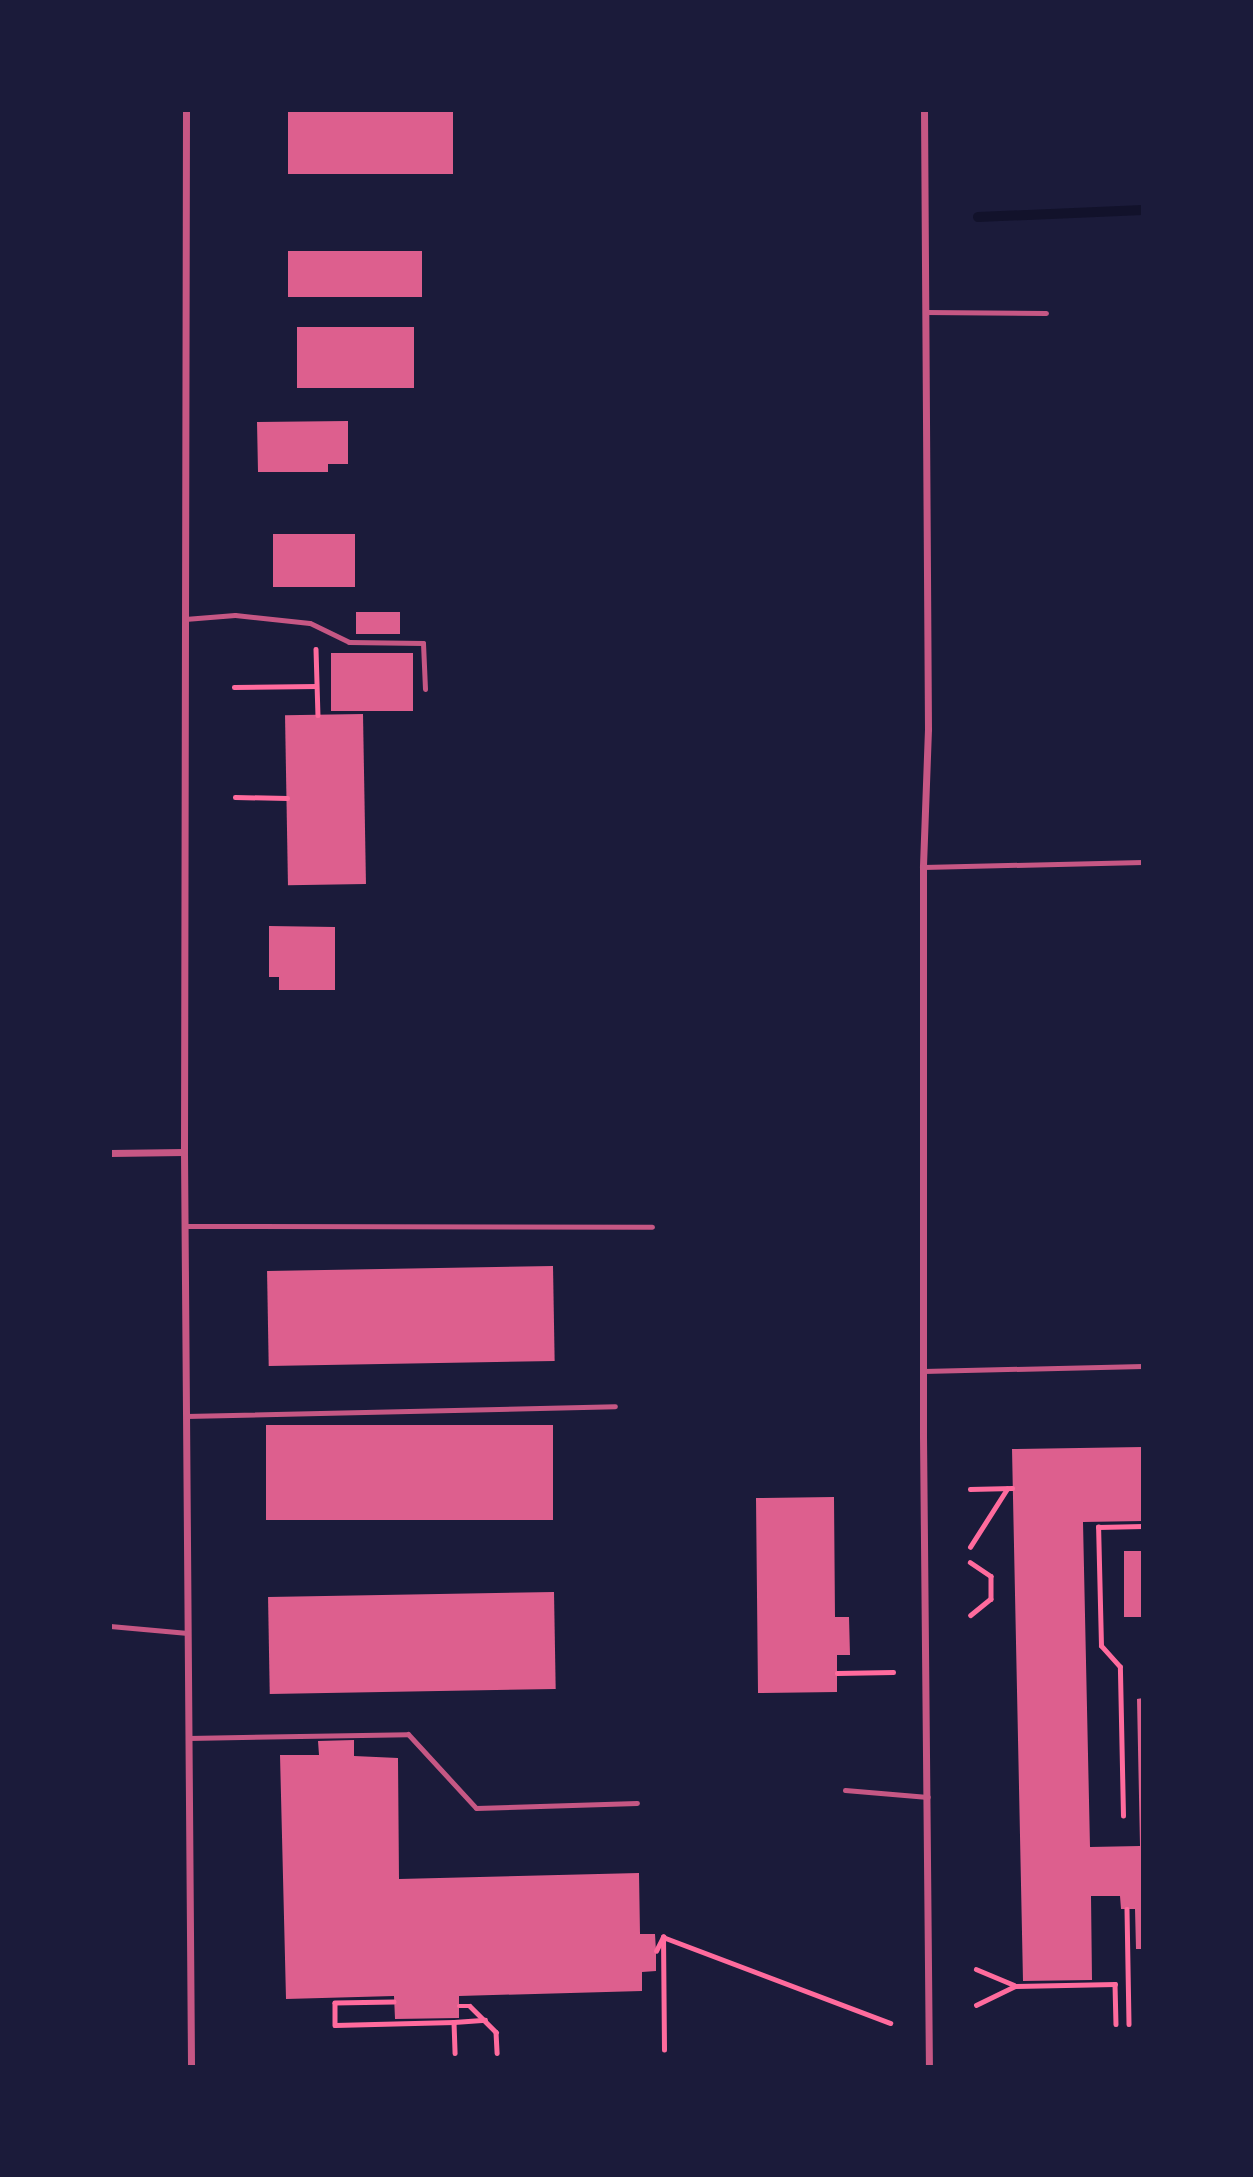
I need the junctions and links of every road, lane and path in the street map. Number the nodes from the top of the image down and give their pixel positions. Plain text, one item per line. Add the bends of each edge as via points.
1 (186, 110) edge
2 (924, 110) edge
3 (925, 312) junction
4 (1046, 313) dead end
5 (185, 619) junction
6 (317, 626) junction
7 (316, 686) junction
8 (234, 687) dead end
9 (425, 689) dead end
10 (318, 715) dead end
11 (235, 797) dead end
12 (286, 798) dead end
13 (1143, 862) edge
14 (923, 867) junction
15 (184, 1152) junction
16 (110, 1153) edge
17 (185, 1226) junction
18 (652, 1227) dead end
19 (1143, 1366) edge
20 (923, 1371) junction
21 (615, 1406) dead end
22 (186, 1416) junction
23 (970, 1489) dead end
24 (1143, 1526) edge
25 (971, 1547) dead end
26 (970, 1562) dead end
27 (971, 1615) dead end
28 (110, 1626) edge
29 (188, 1633) junction
30 (893, 1672) dead end
31 (837, 1673) dead end
32 (188, 1738) junction
33 (845, 1790) dead end
34 (928, 1797) junction
35 (637, 1802) dead end
36 (1123, 1816) dead end
37 (1127, 1909) dead end
38 (663, 1937) junction
39 (656, 1951) dead end
40 (976, 1969) dead end
41 (1015, 1986) junction
42 (394, 2002) dead end
43 (976, 2005) dead end
44 (459, 2006) dead end
45 (485, 2021) junction
46 (454, 2022) junction
47 (890, 2023) dead end
48 (1116, 2024) dead end
49 (1129, 2024) dead end
50 (664, 2049) dead end
51 (455, 2053) dead end
52 (497, 2053) dead end
53 (191, 2067) edge
54 (929, 2067) edge

1 - 5 street
2 - 3 street
3 - 4 lane
3 - 14 street via 928,729
5 - 6 lane via 235,615
5 - 15 street
6 - 7 path
6 - 9 lane via 349,642 423,643
7 - 8 path
7 - 10 path
11 - 12 path
13 - 14 lane
14 - 20 street
15 - 16 street
15 - 17 street
17 - 18 lane
17 - 22 street
19 - 20 lane
20 - 34 street
21 - 22 lane
22 - 29 street
23 - 25 path via 1010,1489
24 - 36 path via 1098,1527 1101,1646 1120,1667
26 - 27 path via 991,1576 992,1599
28 - 29 lane
29 - 32 street
30 - 31 path
32 - 35 lane via 408,1734 476,1808
32 - 53 street
33 - 34 lane
34 - 54 street
37 - 49 path
38 - 39 path
38 - 47 path
38 - 50 path
40 - 41 path
41 - 43 path
41 - 48 path via 1115,1984
42 - 46 path via 335,2003 335,2025
44 - 45 path via 470,2006
45 - 46 path
45 - 52 path via 496,2032
46 - 51 path

